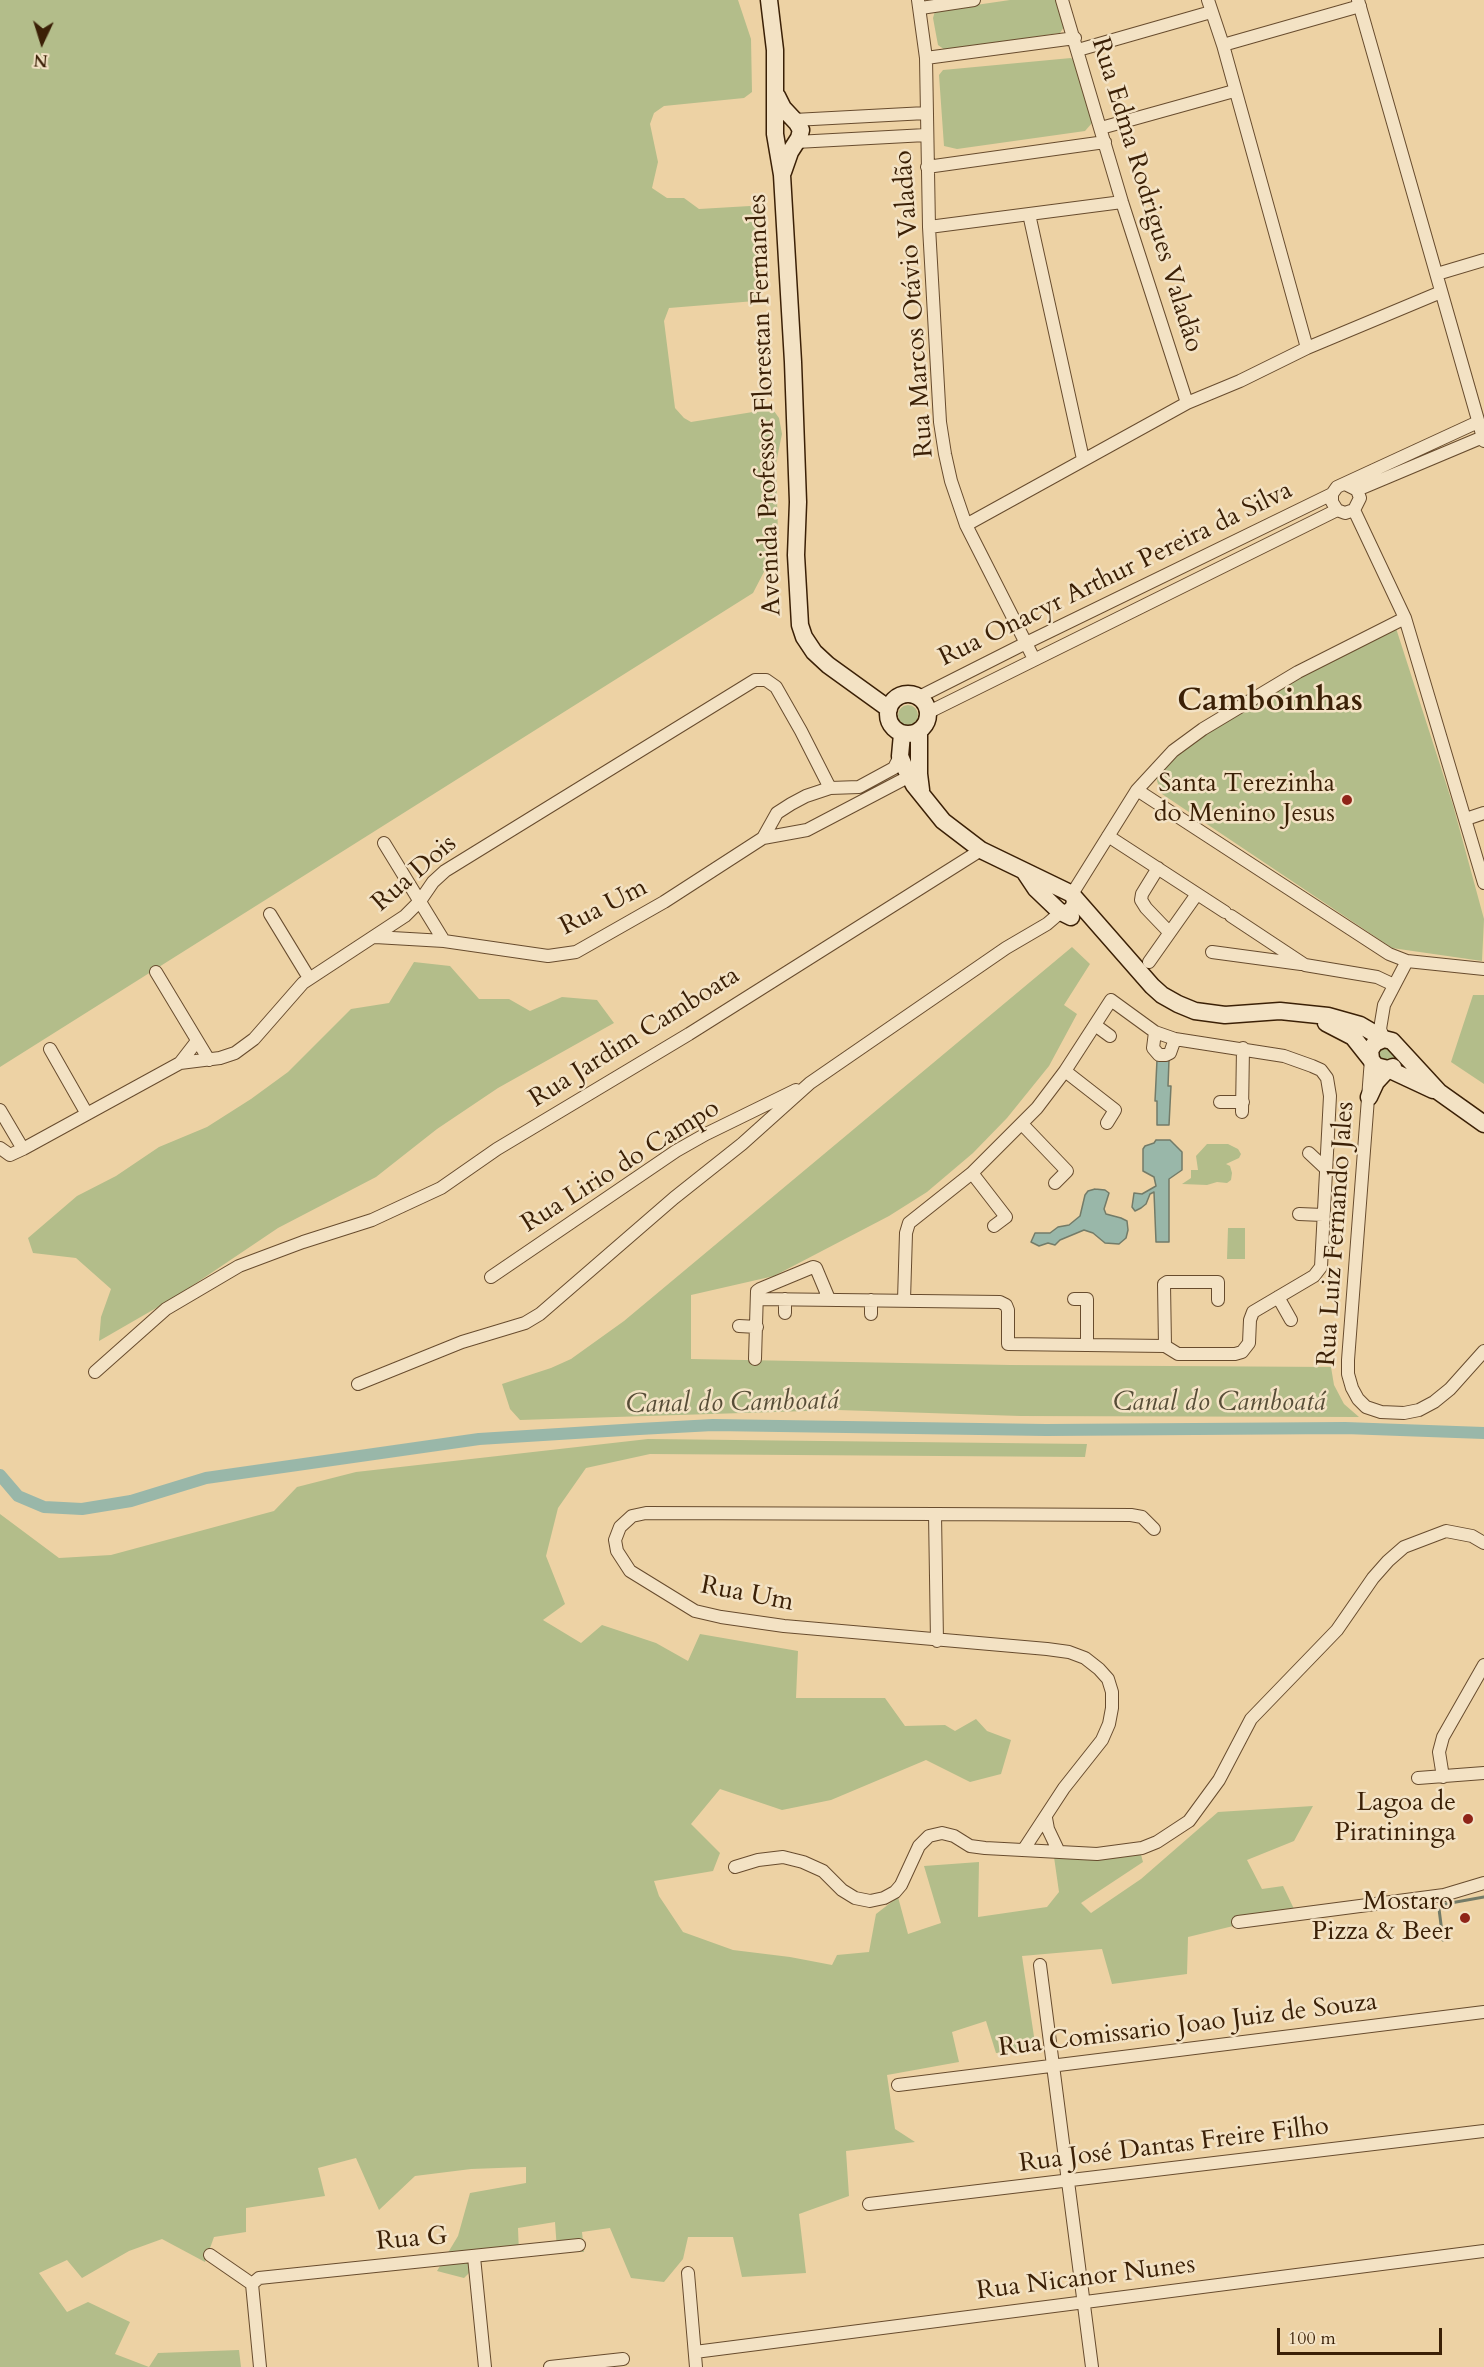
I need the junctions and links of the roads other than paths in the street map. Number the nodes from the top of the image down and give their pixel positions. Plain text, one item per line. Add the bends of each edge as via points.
1 (769, 0) edge
2 (974, 0) edge
3 (1062, 0) edge
4 (1359, 3) edge
5 (919, 4) edge
6 (1210, 6) edge
7 (1077, 44) junction
8 (1223, 45) junction
9 (926, 58) junction
10 (1234, 91) junction
11 (776, 92) junction
12 (926, 113) junction
13 (794, 120) junction
14 (1101, 128) junction
15 (777, 132) junction
16 (926, 135) junction
17 (796, 142) junction
18 (1105, 142) junction
19 (927, 167) junction
20 (782, 175) junction
21 (1122, 202) junction
22 (1029, 214) junction
23 (929, 227) junction
24 (1484, 260) edge
25 (1437, 274) junction
26 (1442, 292) junction
27 (1307, 348) junction
28 (1186, 403) junction
29 (1478, 422) junction
30 (1483, 439) edge
31 (1083, 459) junction
32 (1351, 487) junction
33 (1332, 494) junction
34 (1337, 510) junction
35 (1354, 510) junction
36 (966, 525) junction
37 (1405, 618) junction
38 (1026, 643) junction
39 (1034, 659) junction
40 (924, 704) junction
41 (891, 705) junction
42 (910, 733) junction
43 (900, 756) junction
44 (910, 776) junction
45 (830, 788) junction
46 (1137, 790) junction
47 (923, 797) junction
48 (1484, 813) edge
49 (1466, 819) junction
50 (1108, 836) junction
51 (763, 837) junction
52 (384, 843) dead end
53 (981, 850) junction
54 (1158, 868) junction
55 (1024, 871) junction
56 (1484, 883) edge
57 (1070, 894) junction
58 (1197, 894) junction
59 (420, 902) junction
60 (1060, 910) junction
61 (270, 914) dead end
62 (1102, 931) junction
63 (1169, 933) junction
64 (375, 937) junction
65 (444, 941) junction
66 (1212, 952) dead end
67 (1407, 961) junction
68 (1149, 962) dead end
69 (1305, 965) junction
70 (1484, 969) edge
71 (156, 972) dead end
72 (309, 978) junction
73 (1394, 985) junction
74 (1303, 1013) junction
75 (1095, 1025) junction
76 (1155, 1032) junction
77 (1110, 1036) dead end
78 (1175, 1039) junction
79 (197, 1041) junction
80 (1391, 1043) junction
81 (1243, 1048) junction
82 (50, 1049) dead end
83 (1371, 1059) junction
84 (209, 1060) junction
85 (180, 1063) junction
86 (1388, 1069) junction
87 (1065, 1071) junction
88 (810, 1083) junction
89 (1439, 1092) junction
90 (1369, 1097) junction
91 (1220, 1102) dead end
92 (0, 1110) edge
93 (87, 1114) junction
94 (1107, 1123) dead end
95 (1022, 1124) junction
96 (1484, 1124) edge
97 (0, 1148) edge
98 (22, 1149) junction
99 (1309, 1153) dead end
100 (1326, 1170) junction
101 (972, 1173) junction
102 (1055, 1183) dead end
103 (1299, 1214) dead end
104 (1323, 1215) junction
105 (994, 1226) dead end
106 (491, 1277) dead end
107 (1278, 1297) junction
108 (757, 1299) junction
109 (785, 1299) junction
110 (830, 1299) junction
111 (1074, 1299) dead end
112 (871, 1300) junction
113 (904, 1300) junction
114 (1218, 1300) dead end
115 (785, 1313) dead end
116 (871, 1314) dead end
117 (1291, 1320) dead end
118 (739, 1326) dead end
119 (756, 1327) junction
120 (1087, 1345) junction
121 (1165, 1346) junction
122 (1484, 1351) edge
123 (756, 1359) dead end
124 (95, 1372) dead end
125 (358, 1384) dead end
126 (935, 1514) junction
127 (1154, 1529) dead end
128 (1484, 1543) edge
129 (937, 1641) junction
130 (1484, 1665) edge
131 (1484, 1773) edge
132 (1443, 1777) junction
133 (1418, 1778) dead end
134 (1046, 1818) junction
135 (1024, 1849) junction
136 (1058, 1850) junction
137 (735, 1867) dead end
138 (1484, 1883) edge
139 (1238, 1922) dead end
140 (1041, 1965) dead end
141 (1484, 2012) edge
142 (1054, 2066) junction
143 (898, 2085) dead end
144 (1484, 2131) edge
145 (1068, 2181) junction
146 (869, 2204) dead end
147 (579, 2245) dead end
148 (1484, 2251) edge
149 (210, 2255) dead end
150 (474, 2257) junction
151 (688, 2273) dead end
152 (252, 2284) junction
153 (1084, 2302) junction
154 (694, 2352) junction
155 (623, 2359) dead end
156 (260, 2367) edge
157 (485, 2367) edge
158 (550, 2367) edge
159 (696, 2367) edge
160 (1092, 2367) edge

1 - 11 street, Avenida Professor Florestan Fernandes
2 - 5 street
3 - 7 street, Rua Edma Rodrigues Valadão
4 - 8 street
4 - 25 street
5 - 9 street, Rua Marcos Otávio Valadão
6 - 7 street
6 - 8 street
7 - 9 street
7 - 14 street, Rua Edma Rodrigues Valadão
8 - 10 street
9 - 12 street, Rua Marcos Otávio Valadão
10 - 14 street
10 - 27 street
11 - 13 street, Avenida Professor Florestan Fernandes
11 - 15 street, Avenida Professor Florestan Fernandes
12 - 13 street
12 - 16 street, Rua Marcos Otávio Valadão
13 - 15 street via 786,119
13 - 17 street, Avenida Professor Florestan Fernandes via 801,130
14 - 18 street, Rua Edma Rodrigues Valadão
15 - 17 street via 788,145
15 - 20 street, Avenida Professor Florestan Fernandes
16 - 17 street
16 - 19 street, Rua Marcos Otávio Valadão
17 - 20 street, Avenida Professor Florestan Fernandes
18 - 19 street
18 - 21 street, Rua Edma Rodrigues Valadão
19 - 23 street, Rua Marcos Otávio Valadão
20 - 41 street, Avenida Professor Florestan Fernandes via 793,362 800,626 814,652 853,683 878,692
21 - 22 street
21 - 28 street, Rua Edma Rodrigues Valadão
22 - 23 street
22 - 31 street
23 - 36 street, Rua Marcos Otávio Valadão via 940,422 951,481
24 - 25 street
25 - 26 street
26 - 27 street
26 - 29 street
27 - 28 street
28 - 31 street
29 - 30 street
29 - 32 street
30 - 32 street
31 - 36 street
32 - 33 street via 1337,487
32 - 35 street via 1360,498
33 - 34 street
33 - 38 street, Rua Onacyr Arthur Pereira da Silva
34 - 35 street
34 - 39 street, Rua Onacyr Arthur Pereira da Silva
35 - 37 street
36 - 38 street, Rua Marcos Otávio Valadão
37 - 46 street via 1298,672 1203,729 1161,762
37 - 49 street
38 - 39 street, Rua Marcos Otávio Valadão
38 - 40 street, Rua Onacyr Arthur Pereira da Silva
39 - 40 street, Rua Onacyr Arthur Pereira da Silva
40 - 41 street via 903,695
40 - 42 street via 927,723
41 - 42 street via 888,715 892,727
42 - 43 street
42 - 47 street
43 - 44 street
43 - 45 street, Rua Um via 894,768 859,787
44 - 47 street
44 - 51 street, Rua Um via 807,830
45 - 51 street, Rua Um via 783,808
45 - 59 street, Rua Dois via 776,687 766,680 755,680 445,871
46 - 50 street
46 - 67 street via 1389,954
47 - 53 street via 950,829
48 - 49 street
49 - 56 street
50 - 54 street
50 - 57 street
51 - 65 street, Rua Um via 664,902 576,952 548,956
52 - 59 street
53 - 55 street
53 - 124 street, Rua Jardim Camboata via 497,1149 441,1188 372,1220 239,1266 166,1309
54 - 58 street
54 - 63 street via 1141,900
55 - 57 street
55 - 60 street via 1036,889
57 - 60 street via 1074,907 1069,912
57 - 62 street
58 - 63 street
58 - 69 street
59 - 64 street, Rua Dois
59 - 65 street
60 - 62 street
60 - 88 street, Rua Lirio do Campo via 1047,924
61 - 72 street
62 - 74 street via 1162,995 1195,1011 1225,1015
63 - 68 street
64 - 65 street, Rua Um
64 - 72 street, Rua Dois
66 - 69 street
67 - 70 street
67 - 73 street
69 - 73 street via 1377,977
71 - 79 street
72 - 84 street, Rua Dois via 254,1039 235,1053
73 - 80 street via 1384,1005 1380,1029
74 - 80 street via 1343,1019
74 - 83 street via 1345,1031
75 - 76 street via 1111,1000
75 - 77 street
75 - 87 street
76 - 78 street
76 - 78 street via 1153,1048 1159,1055 1170,1053
78 - 81 street
79 - 84 street
79 - 85 street
80 - 83 street via 1372,1046
80 - 86 street via 1398,1060
80 - 89 street
81 - 91 street via 1242,1107
81 - 100 street via 1312,1066 1327,1078 1330,1096
82 - 93 street
83 - 86 street via 1376,1066
83 - 90 street, Rua Luiz Fernando Jales
84 - 85 street, Rua Dois
85 - 93 street, Rua Dois
86 - 89 street
86 - 90 street
87 - 94 street via 1115,1110
87 - 95 street
88 - 106 street, Rua Lirio do Campo via 676,1151
88 - 125 street, Rua Lirio do Campo via 540,1314 525,1323 462,1342
89 - 96 street
90 - 122 street, Rua Luiz Fernando Jales via 1348,1374 1358,1399 1366,1407 1381,1412 1404,1413 1427,1406 1450,1389
92 - 98 street
93 - 98 street, Rua Dois
95 - 101 street
95 - 102 street via 1067,1171
97 - 98 street via 10,1155
99 - 100 street
100 - 104 street
101 - 105 street via 1006,1217
101 - 113 street via 909,1223
103 - 104 street
104 - 107 street via 1321,1267 1314,1276
107 - 117 street
107 - 121 street via 1251,1315 1249,1343 1242,1352 1178,1354
108 - 109 street
108 - 110 street via 760,1289 813,1267
108 - 119 street
109 - 110 street
109 - 115 street
110 - 112 street
111 - 120 street via 1087,1299
112 - 113 street
112 - 116 street
113 - 120 street via 959,1307 1000,1302 1008,1310 1008,1344
114 - 121 street via 1218,1282 1164,1284
118 - 119 street
119 - 123 street
120 - 121 street
126 - 127 street, Rua Um via 1131,1515 1142,1517
126 - 129 street
126 - 129 street, Rua Um via 646,1513 632,1516 620,1527 615,1540 630,1571 695,1611 784,1626
128 - 136 street via 1446,1530 1404,1547 1388,1561 1337,1630 1251,1719 1219,1780 1189,1821 1142,1848 1097,1854
129 - 134 street, Rua Um via 1069,1652 1085,1658 1108,1679 1112,1700 1102,1740
130 - 132 street via 1443,1737 1439,1752
131 - 132 street
132 - 133 street
134 - 135 street, Rua Um
134 - 136 street
135 - 136 street
135 - 137 street via 970,1846 942,1833 929,1836 919,1846 895,1892 870,1900 855,1898 842,1890 823,1871 783,1857
138 - 139 street via 1444,1895
140 - 142 street
141 - 142 street, Rua Comissario Joao Juiz de Souza
142 - 143 street, Rua Comissario Joao Juiz de Souza
142 - 145 street
144 - 145 street, Rua José Dantas Freire Filho
145 - 146 street, Rua José Dantas Freire Filho
145 - 153 street
147 - 150 street, Rua G
148 - 153 street, Rua Nicanor Nunes
149 - 152 street
150 - 152 street, Rua G via 259,2278
150 - 157 street
151 - 154 street
152 - 156 street
153 - 154 street, Rua Nicanor Nunes
153 - 160 street
154 - 159 street
155 - 158 street

